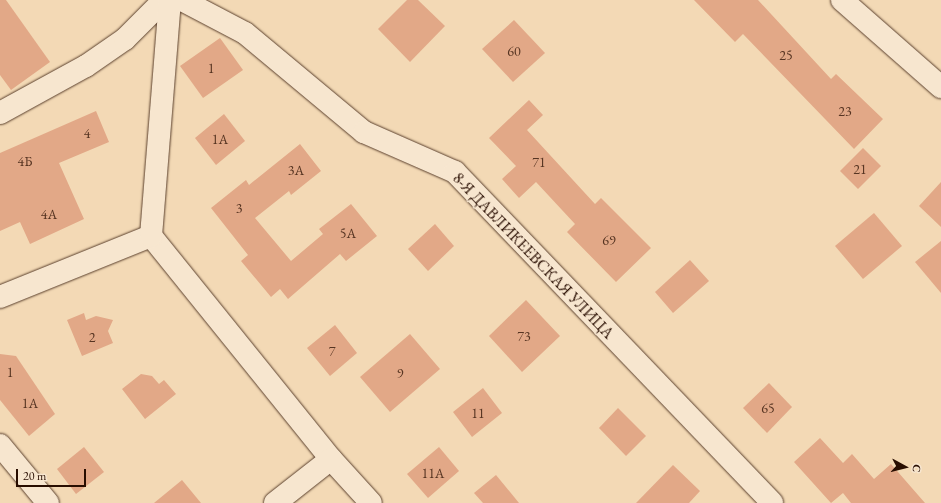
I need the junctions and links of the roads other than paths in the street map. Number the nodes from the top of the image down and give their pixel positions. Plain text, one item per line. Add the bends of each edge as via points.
1 (164, 0) edge
2 (170, 0) edge
3 (182, 0) edge
4 (842, 0) edge
5 (941, 87) edge
6 (0, 113) edge
7 (151, 236) junction
8 (0, 297) edge
9 (0, 445) edge
10 (331, 459) junction
11 (48, 503) edge
12 (275, 503) edge
13 (370, 503) edge
14 (772, 503) edge

1 - 6 street via 125,39 86,66
2 - 7 street
3 - 14 street, 8-Я ДАВЛИКЕЕВСКАЯ УЛИЦА via 245,32 364,132 455,172
4 - 5 street
7 - 8 street
7 - 10 street
9 - 11 street
10 - 12 street
10 - 13 street

